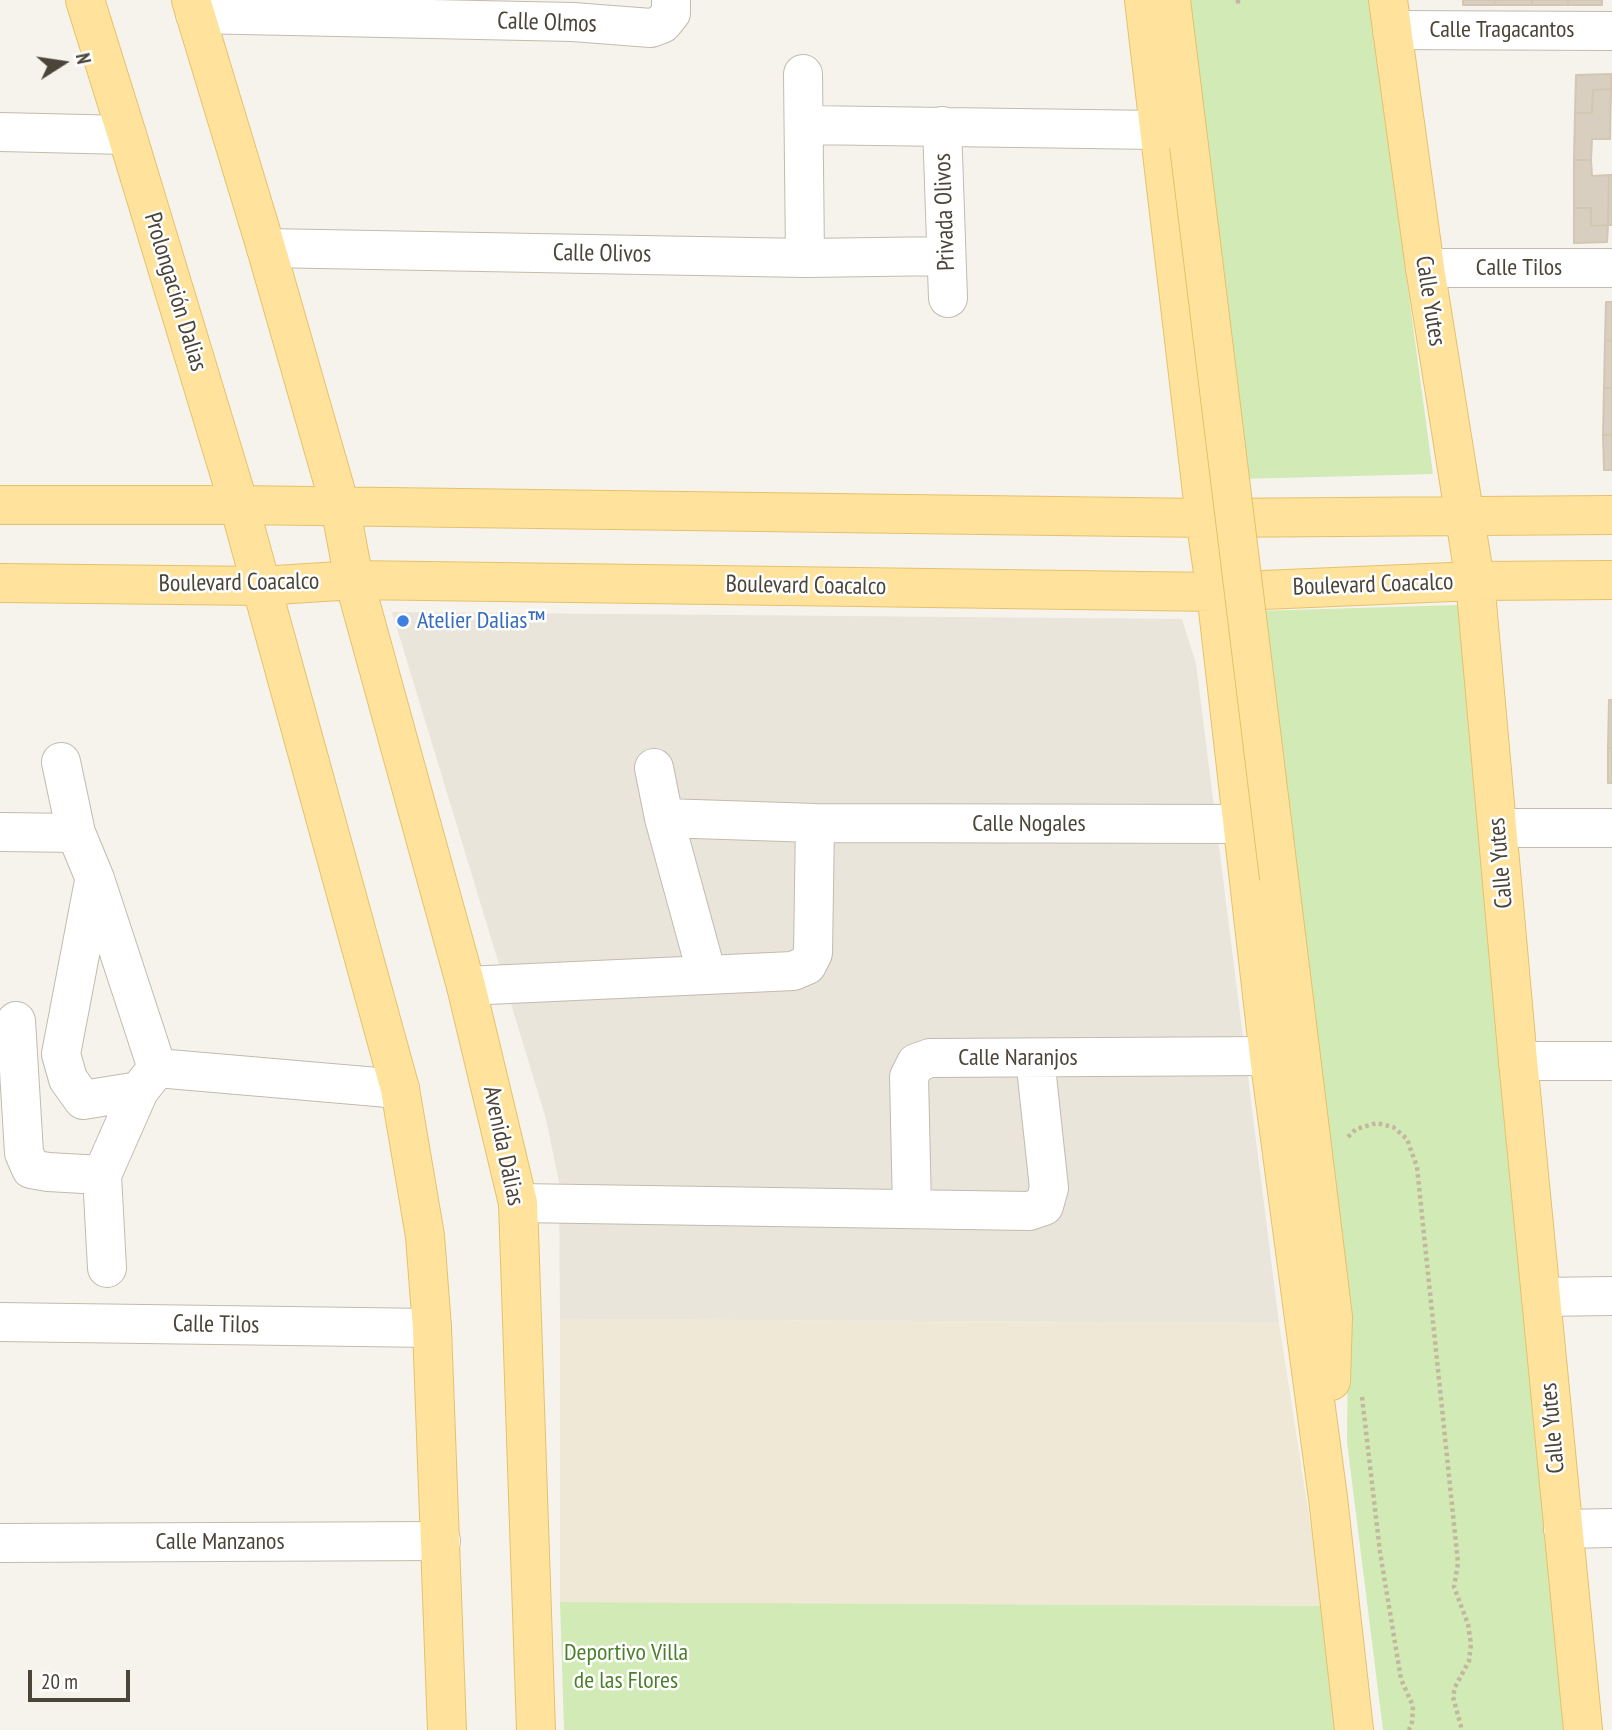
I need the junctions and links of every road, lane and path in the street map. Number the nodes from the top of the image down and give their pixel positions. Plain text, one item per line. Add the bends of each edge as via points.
1 (85, 0) edge
2 (671, 0) edge
3 (1144, 0) edge
4 (1171, 0) edge
5 (193, 7) edge
6 (572, 11) edge
7 (1390, 15) edge
8 (1612, 31) edge
9 (803, 74) dead end
10 (804, 125) junction
11 (942, 126) junction
12 (0, 132) edge
13 (127, 135) junction
14 (1174, 138) junction
15 (266, 248) junction
16 (946, 256) junction
17 (805, 258) junction
18 (1425, 268) junction
19 (1612, 268) edge
20 (948, 298) dead end
21 (0, 505) edge
22 (239, 505) junction
23 (340, 506) junction
24 (1612, 515) edge
25 (1464, 516) junction
26 (1205, 518) junction
27 (354, 580) junction
28 (1612, 580) edge
29 (1475, 581) junction
30 (0, 583) edge
31 (261, 586) junction
32 (1216, 592) junction
33 (61, 762) dead end
34 (654, 768) dead end
35 (664, 818) junction
36 (815, 823) junction
37 (1243, 824) junction
38 (1499, 828) junction
39 (1612, 828) edge
40 (0, 832) edge
41 (76, 833) junction
42 (94, 879) junction
43 (707, 975) junction
44 (466, 986) junction
45 (16, 1021) dead end
46 (1269, 1056) junction
47 (1035, 1058) junction
48 (1518, 1060) junction
49 (1612, 1061) edge
50 (148, 1079) junction
51 (400, 1089) junction
52 (1341, 1146) dead end
53 (102, 1175) junction
54 (518, 1203) junction
55 (912, 1208) junction
56 (107, 1268) dead end
57 (1612, 1296) edge
58 (1541, 1297) junction
59 (0, 1322) edge
60 (432, 1328) junction
61 (1361, 1388) dead end
62 (1328, 1498) junction
63 (1612, 1528) edge
64 (1563, 1529) junction
65 (441, 1541) junction
66 (0, 1543) edge
67 (447, 1730) edge
68 (536, 1730) edge
69 (1353, 1730) edge
70 (1409, 1730) edge
71 (1462, 1730) edge
72 (1583, 1730) edge

1 - 13 main road, Prolongación Dalias
2 - 6 street, Calle Olmos via 671,13 651,28
3 - 14 main road
4 - 14 main road
5 - 6 street, Calle Olmos
5 - 15 main road
7 - 8 street, Calle Tragacantos
7 - 18 main road, Calle Yutes
9 - 10 street
10 - 11 street
10 - 17 street
11 - 14 street
11 - 16 street, Privada Olivos
12 - 13 street
13 - 22 main road, Prolongación Dalias
14 - 26 main road
14 - 62 main road, bridge via 1279,878 1333,1317
15 - 17 street, Calle Olivos
15 - 23 main road
16 - 17 street, Calle Olivos
16 - 20 street, Privada Olivos
18 - 19 street, Calle Tilos
18 - 25 main road, Calle Yutes
21 - 22 main road
22 - 23 main road
22 - 31 main road, Prolongación Dalias
23 - 26 main road
23 - 27 main road
24 - 25 main road
25 - 26 main road
25 - 29 main road, Calle Yutes
26 - 32 main road
27 - 31 main road, Boulevard Coacalco
27 - 32 main road, Boulevard Coacalco
27 - 44 main road, Avenida Dálias
28 - 29 main road, Boulevard Coacalco
29 - 32 main road, Boulevard Coacalco
29 - 38 main road, Calle Yutes
30 - 31 main road, Boulevard Coacalco
31 - 51 main road
32 - 37 main road
33 - 41 street
34 - 35 street
35 - 36 street, Calle Nogales
35 - 43 street
36 - 37 street, Calle Nogales
36 - 43 street via 813,953 807,965 793,971
37 - 46 main road
38 - 39 street
38 - 48 main road, Calle Yutes
40 - 41 street
41 - 42 street
42 - 50 street
42 - 50 street via 61,1054 68,1079 83,1100
43 - 44 street
44 - 54 main road, Avenida Dálias
45 - 53 street via 24,1153 31,1169
46 - 47 street, Calle Naranjos
46 - 62 main road
47 - 55 street, Calle Naranjos via 930,1058 916,1063 909,1077
47 - 55 street via 1049,1188 1044,1206 1029,1211
48 - 49 street
48 - 58 main road, Calle Yutes
50 - 51 street
50 - 53 street
51 - 60 main road via 425,1236
52 - 71 path via 1356,1129 1377,1124 1393,1127 1407,1139 1417,1167 1458,1563 1454,1587 1471,1644 1469,1661 1453,1697
53 - 56 street
54 - 55 street
54 - 68 main road, Avenida Dálias
57 - 58 street
58 - 64 main road, Calle Yutes
59 - 60 street, Calle Tilos
60 - 65 main road
61 - 70 path via 1380,1552 1401,1679 1413,1706
62 - 69 main road
63 - 64 street
64 - 72 main road, Calle Yutes
65 - 66 street, Calle Manzanos
65 - 67 main road

